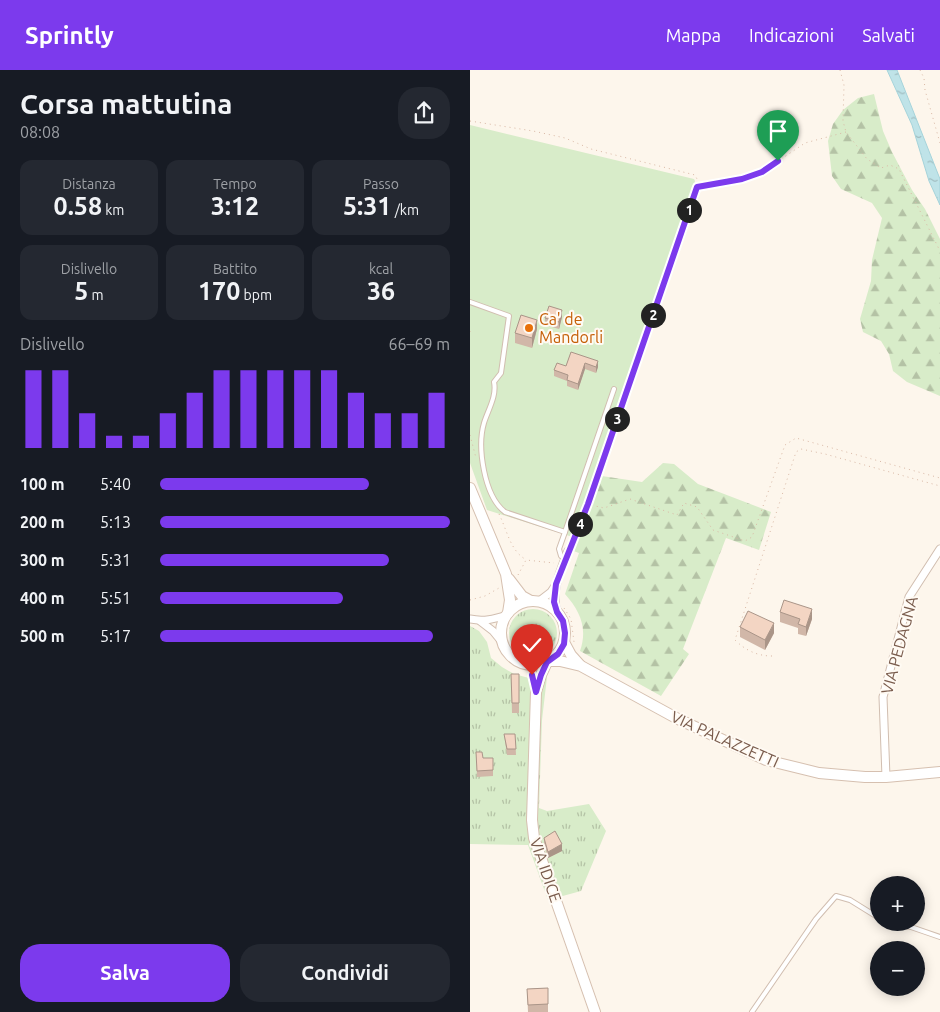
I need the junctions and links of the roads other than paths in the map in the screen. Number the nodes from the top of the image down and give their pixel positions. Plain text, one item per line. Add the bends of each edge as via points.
1 (470, 302) edge
2 (614, 389) dead end
3 (470, 488) edge
4 (565, 532) junction
5 (940, 549) edge
6 (565, 558) joint
7 (506, 574) junction
8 (556, 584) junction
9 (534, 602) junction
10 (559, 608) junction
11 (508, 614) junction
12 (470, 619) edge
13 (479, 621) junction
14 (502, 642) junction
15 (564, 642) junction
16 (549, 662) junction
17 (524, 664) junction
18 (581, 666) junction
19 (536, 692) junction
20 (940, 772) edge
21 (886, 778) junction
22 (870, 912) edge
23 (924, 931) edge
24 (940, 937) edge
25 (595, 1012) edge
26 (752, 1012) edge

1 - 4 lane via 509,316 501,373 494,382 496,390 483,425 482,462 489,489 497,507 505,512
2 - 4 lane
3 - 7 main road
4 - 6 lane via 558,549
5 - 21 street, VIA PEDAGNA via 909,597 884,697
6 - 8 street
7 - 9 main road via 522,596
7 - 11 main road via 510,600
8 - 9 street via 551,592
8 - 10 street via 554,602
9 - 10 main road
9 - 11 main road via 516,606
10 - 15 main road
11 - 13 street
11 - 14 main road via 502,627
12 - 13 street
13 - 14 street
14 - 17 main road, VIA IDICE via 507,652
15 - 16 main road, VIA IDICE
15 - 18 main road, VIA PALAZZETTI
16 - 17 main road via 534,666
16 - 18 main road, VIA PALAZZETTI
16 - 19 main road, VIA IDICE
17 - 19 main road, VIA IDICE via 532,675
18 - 21 main road, VIA PALAZZETTI via 678,719 766,760 819,773
19 - 25 main road, VIA IDICE via 534,838
20 - 21 main road, VIA PALAZZETTI
22 - 26 lane via 836,896 816,919
23 - 24 lane

